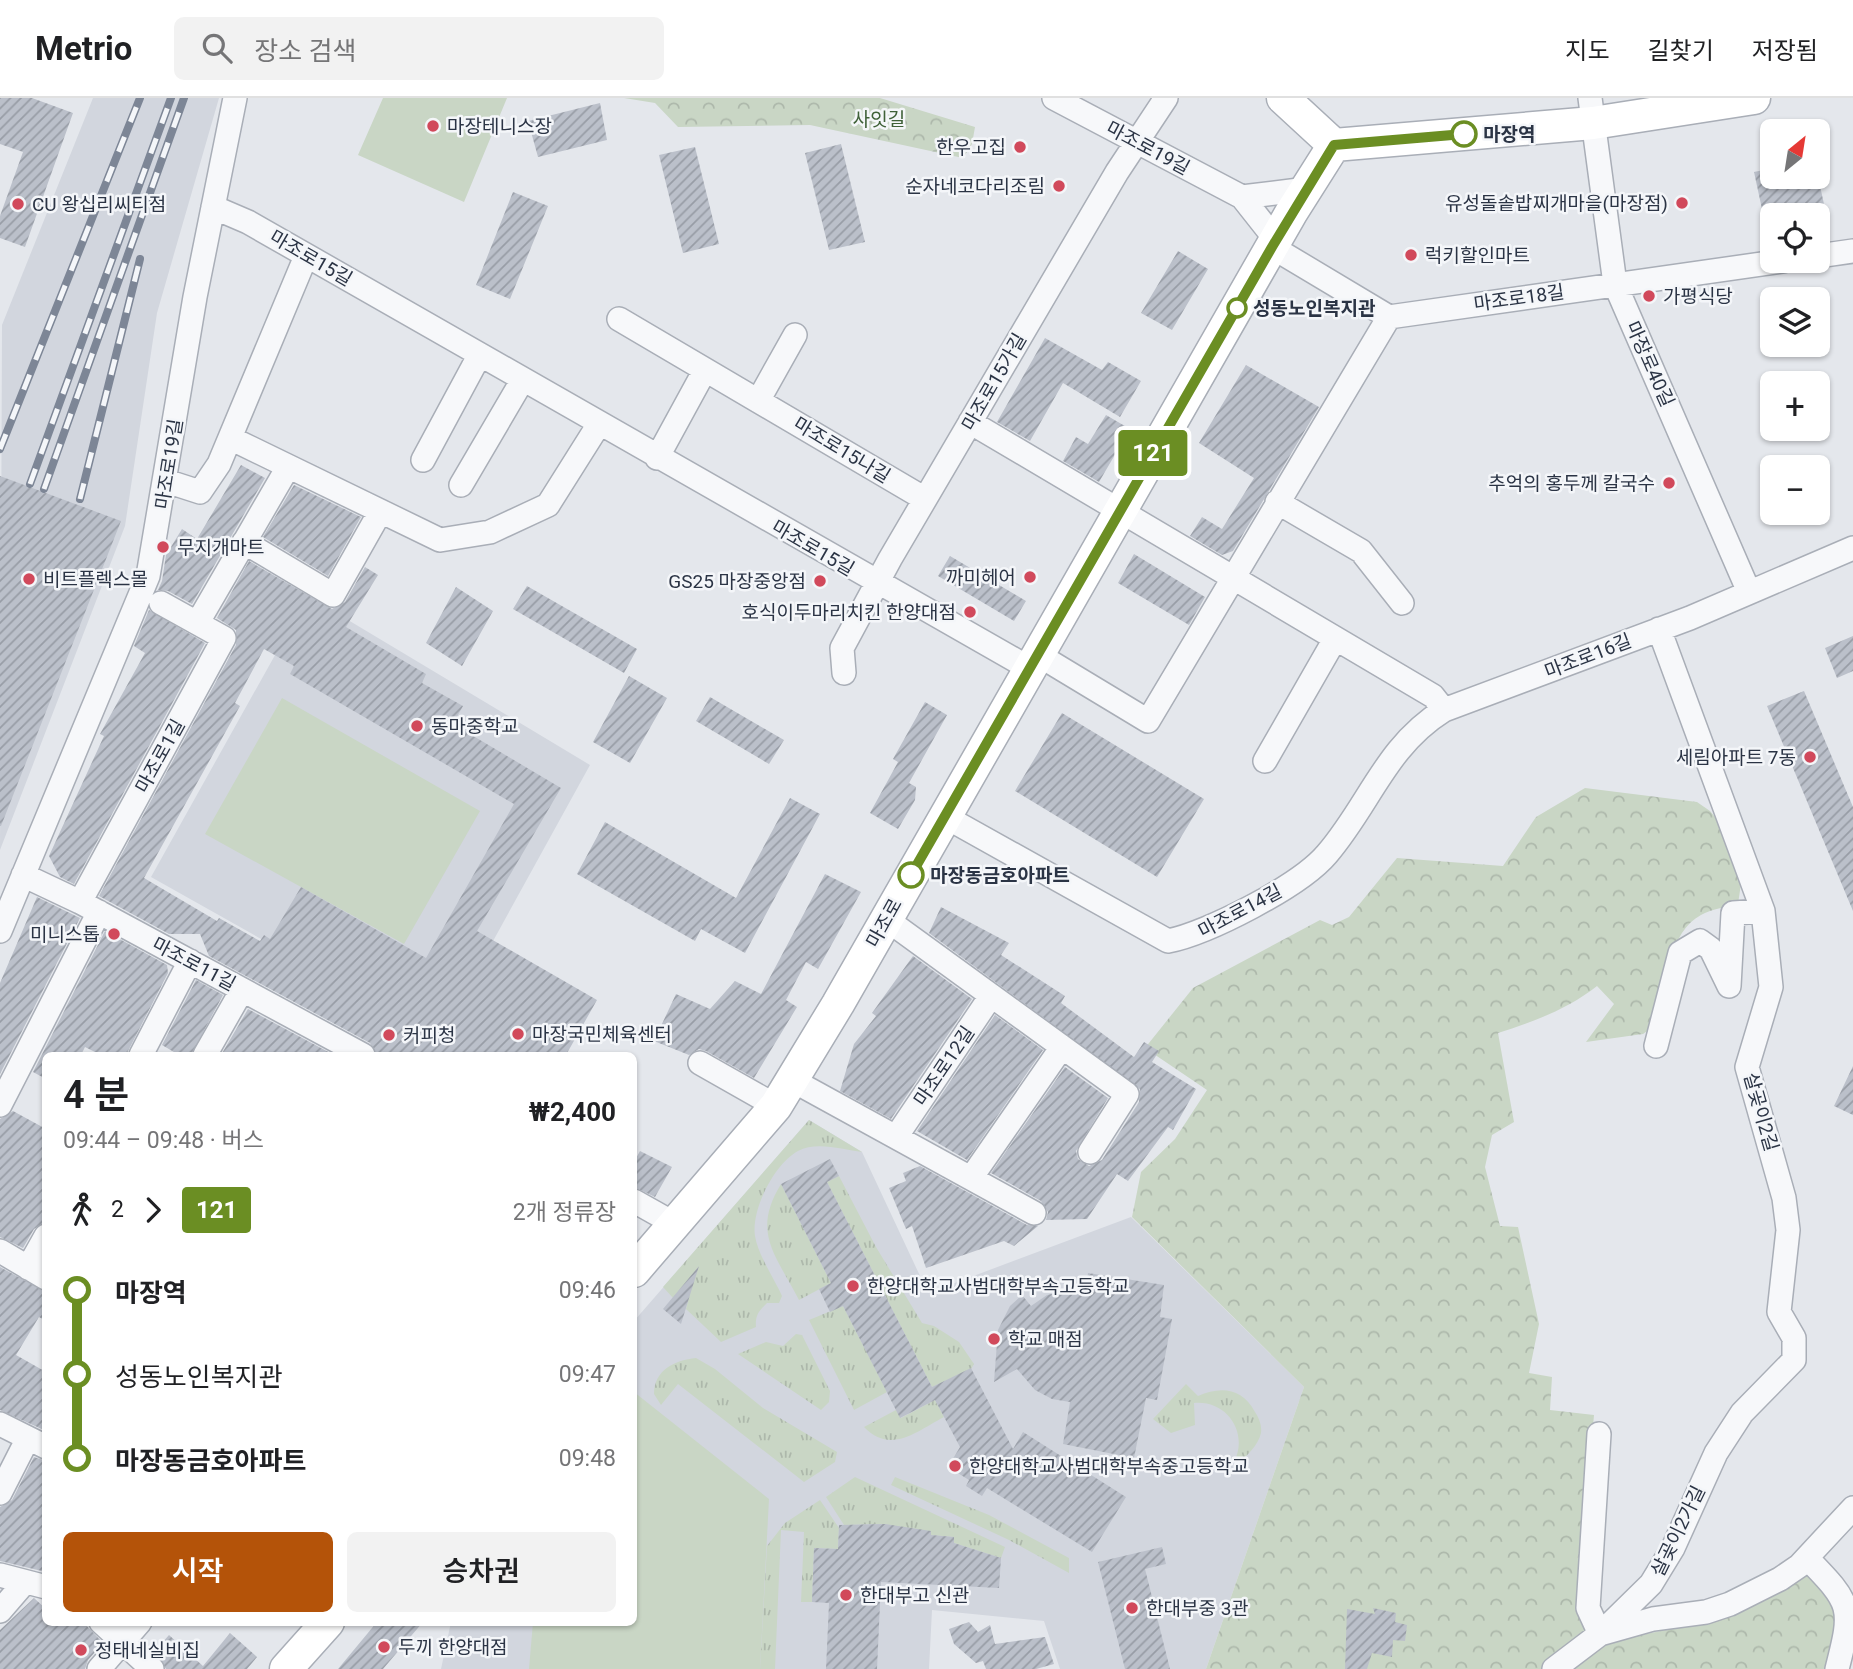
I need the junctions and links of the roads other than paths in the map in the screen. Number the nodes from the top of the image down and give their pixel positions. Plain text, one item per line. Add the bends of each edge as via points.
1 (235, 98) edge
2 (1054, 98) edge
3 (1166, 98) edge
4 (1283, 98) edge
5 (1754, 98) edge
6 (1591, 111) edge
7 (1136, 142) junction
8 (1334, 145) junction
9 (1307, 189) junction
10 (1242, 197) junction
11 (214, 207) junction
12 (1274, 243) junction
13 (1853, 251) edge
14 (1830, 254) edge
15 (306, 256) junction
16 (1760, 264) edge
17 (1615, 284) junction
18 (1389, 317) junction
19 (619, 319) dead end
20 (794, 335) dead end
21 (479, 356) junction
22 (705, 370) junction
23 (522, 380) junction
24 (758, 401) junction
25 (970, 422) junction
26 (599, 424) junction
27 (230, 438) junction
28 (657, 458) junction
29 (423, 460) dead end
30 (288, 467) junction
31 (166, 481) junction
32 (461, 485) dead end
33 (925, 499) junction
34 (1277, 502) junction
35 (380, 512) junction
36 (1119, 513) junction
37 (244, 542) junction
38 (1853, 548) edge
39 (1231, 578) junction
40 (876, 584) junction
41 (1749, 592) junction
42 (161, 603) dead end
43 (1402, 603) dead end
44 (198, 622) junction
45 (1659, 629) junction
46 (1335, 639) junction
47 (1033, 661) junction
48 (844, 673) dead end
49 (1444, 710) junction
50 (1265, 761) dead end
51 (944, 816) junction
52 (23, 875) junction
53 (89, 907) junction
54 (1763, 911) junction
55 (886, 919) junction
56 (0, 931) edge
57 (190, 961) junction
58 (242, 990) junction
59 (991, 996) junction
60 (326, 1046) edge
61 (1656, 1046) dead end
62 (1062, 1047) junction
63 (143, 1052) edge
64 (207, 1052) edge
65 (351, 1052) edge
66 (700, 1063) dead end
67 (792, 1080) junction
68 (0, 1105) edge
69 (776, 1106) junction
70 (896, 1137) junction
71 (1090, 1152) dead end
72 (971, 1178) junction
73 (637, 1203) edge
74 (1034, 1213) dead end
75 (675, 1224) junction
76 (0, 1251) edge
77 (42, 1252) edge
78 (637, 1268) edge
79 (37, 1273) edge
80 (1794, 1360) joint
81 (0, 1424) edge
82 (1599, 1434) dead end
83 (37, 1443) edge
84 (0, 1493) edge
85 (1853, 1508) edge
86 (1807, 1558) junction
87 (0, 1575) edge
88 (35, 1585) edge
89 (1848, 1598) edge
90 (0, 1611) edge
91 (105, 1626) edge
92 (137, 1626) edge
93 (324, 1626) edge
94 (1600, 1634) junction
95 (122, 1643) junction
96 (99, 1669) edge
97 (152, 1669) edge
98 (286, 1669) edge
99 (1554, 1669) edge
100 (1837, 1669) edge

1 - 11 street, 마조로19길
2 - 7 street, 마조로19길
3 - 7 street, 마조로15가길
4 - 8 main road
5 - 6 main road
6 - 8 main road
6 - 17 street, 마장로40길
7 - 10 street, 마조로19길
7 - 25 street, 마조로15가길
8 - 9 main road, 마조로
9 - 10 street
9 - 12 main road, 마조로
10 - 12 street
11 - 15 street, 마조로15길
11 - 31 street, 마조로19길
12 - 18 street
12 - 36 main road, 마조로
13 - 14 street
15 - 21 street, 마조로15길
15 - 27 street
16 - 17 street, 마조로18길
17 - 18 street, 마조로18길
17 - 41 street, 마장로40길
18 - 34 street
19 - 22 street, 마조로15나길
20 - 24 street
21 - 23 street, 마조로15길
21 - 29 street
22 - 24 street, 마조로15나길
22 - 28 street
23 - 26 street, 마조로15길
23 - 32 street
24 - 33 street, 마조로15나길
25 - 33 street, 마조로15가길
25 - 36 street
26 - 28 street, 마조로15길
26 - 35 street via 548,505 490,532 440,540
27 - 30 street
27 - 31 street via 200,492
28 - 40 street, 마조로15길
30 - 35 street
30 - 37 street
31 - 52 street, 마조로19길 via 148,576
33 - 40 street, 마조로15가길
34 - 39 street
34 - 43 street via 1361,551
35 - 37 street via 333,595
36 - 39 street
36 - 47 main road, 마조로
37 - 44 street
38 - 41 street, 마조로16길
39 - 46 street
39 - 47 street via 1148,721
40 - 47 street, 마조로15길
40 - 48 street, 마조로15가길 via 842,648
41 - 45 street, 마조로16길
42 - 44 street, 마조로1길
44 - 53 street, 마조로1길 via 224,638
45 - 49 street, 마조로16길
45 - 54 street, 살곶이2길
46 - 49 street via 1433,696
46 - 50 street
47 - 51 main road, 마조로
49 - 51 street, 마조로14길 via 1420,725 1394,754 1327,854 1301,878 1192,936 1168,941
51 - 55 main road, 마조로
52 - 53 street, 마조로11길
52 - 56 street, 마조로19길
53 - 57 street, 마조로11길
53 - 68 street, 마조로1길
54 - 61 street via 1733,913 1729,986 1711,949 1700,941 1679,953
54 - 80 street, 살곶이2길 via 1770,987 1747,1067 1784,1198 1788,1230 1779,1312 1794,1338
55 - 59 street
55 - 67 main road, 마조로
57 - 58 street, 마조로11길
57 - 63 street
58 - 60 street, 마조로11길
58 - 64 street
59 - 62 street
59 - 70 street, 마조로12길
60 - 65 street, 마조로11길
62 - 71 street via 1127,1094
62 - 72 street
66 - 69 street
67 - 69 main road, 마조로
67 - 70 street
69 - 75 main road, 마조로
70 - 72 street
72 - 74 street
73 - 75 street
75 - 78 main road, 마조로
76 - 79 street
77 - 79 street
80 - 94 street, 살곶이2가길 via 1742,1413 1716,1453 1673,1548 1651,1584
81 - 83 street
82 - 94 street via 1588,1608
83 - 84 street
85 - 86 street
86 - 89 street
86 - 94 street via 1780,1579 1730,1604
87 - 88 street
88 - 90 street
89 - 100 street via 1849,1616
91 - 95 street
92 - 95 street
93 - 98 main road
94 - 99 street
95 - 96 street
95 - 97 street

